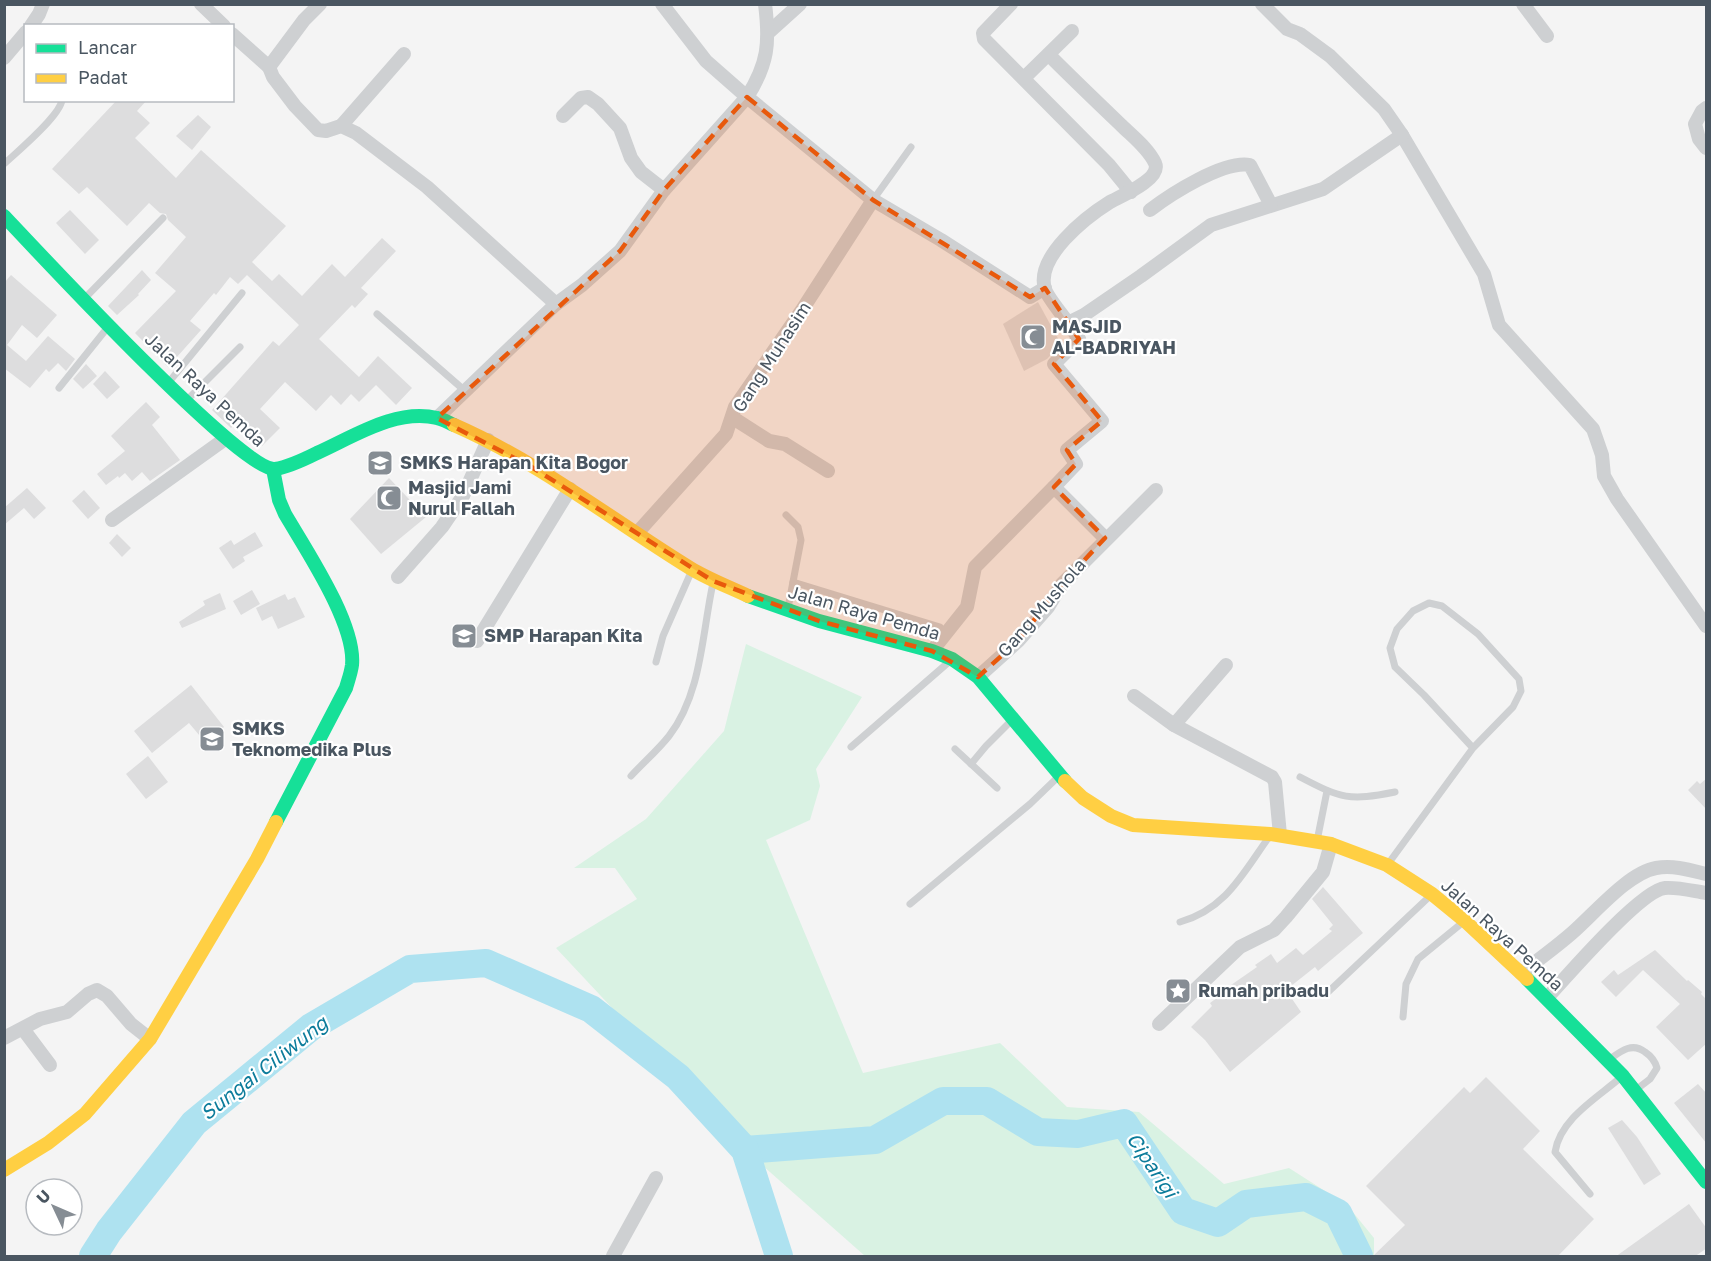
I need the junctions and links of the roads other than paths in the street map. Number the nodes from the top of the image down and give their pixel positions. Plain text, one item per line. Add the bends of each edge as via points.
1 (43, 4) edge
2 (201, 4) edge
3 (320, 4) edge
4 (662, 4) edge
5 (765, 4) edge
6 (800, 4) edge
7 (1011, 4) edge
8 (1262, 4) edge
9 (1523, 4) edge
10 (31, 24) edge
11 (222, 24) edge
12 (1072, 31) dead end
13 (769, 32) junction
14 (24, 34) edge
15 (234, 36) edge
16 (1547, 36) dead end
17 (404, 54) dead end
18 (4, 58) edge
19 (1052, 58) dead end
20 (269, 67) junction
21 (1024, 78) junction
22 (747, 97) junction
23 (62, 102) edge
24 (1707, 108) edge
25 (563, 116) dead end
26 (342, 126) junction
27 (1402, 135) junction
28 (911, 147) dead end
29 (1707, 148) edge
30 (4, 164) edge
31 (664, 190) junction
32 (1131, 192) junction
33 (873, 200) junction
34 (1271, 205) junction
35 (1150, 210) dead end
36 (4, 216) edge
37 (163, 218) dead end
38 (1045, 288) junction
39 (242, 293) dead end
40 (85, 298) junction
41 (556, 304) junction
42 (377, 314) dead end
43 (1068, 323) junction
44 (110, 324) junction
45 (240, 347) dead end
46 (167, 384) junction
47 (59, 388) dead end
48 (464, 390) junction
49 (186, 401) junction
50 (437, 418) junction
51 (733, 418) junction
52 (225, 439) junction
53 (488, 440) junction
54 (273, 469) junction
55 (828, 471) dead end
56 (1054, 487) junction
57 (570, 489) junction
58 (1156, 490) dead end
59 (786, 514) dead end
60 (112, 520) dead end
61 (638, 532) junction
62 (1105, 538) junction
63 (692, 569) junction
64 (398, 577) dead end
65 (713, 581) junction
66 (792, 582) junction
67 (788, 610) junction
68 (1707, 626) edge
69 (940, 627) joint
70 (477, 641) dead end
71 (928, 650) junction
72 (952, 659) junction
73 (656, 662) dead end
74 (1226, 664) dead end
75 (978, 677) junction
76 (1134, 696) dead end
77 (1014, 719) junction
78 (1174, 725) junction
79 (851, 747) dead end
80 (1473, 748) junction
81 (955, 749) dead end
82 (971, 764) junction
83 (631, 776) dead end
84 (1060, 776) junction
85 (1300, 777) dead end
86 (997, 788) dead end
87 (1327, 791) junction
88 (1395, 792) dead end
89 (1275, 835) junction
90 (1324, 843) junction
91 (1387, 866) junction
92 (1707, 874) edge
93 (1707, 893) edge
94 (1432, 894) junction
95 (1606, 901) junction
96 (910, 904) dead end
97 (1622, 919) junction
98 (1465, 921) junction
99 (1180, 922) dead end
100 (1521, 973) junction
101 (1326, 994) dead end
102 (1547, 998) junction
103 (1403, 1017) dead end
104 (1159, 1024) dead end
105 (23, 1029) junction
106 (4, 1038) edge
107 (150, 1039) junction
108 (1608, 1061) junction
109 (50, 1065) dead end
110 (1623, 1076) junction
111 (1635, 1091) junction
112 (4, 1170) edge
113 (656, 1178) dead end
114 (1707, 1182) edge
115 (1590, 1194) dead end
116 (613, 1257) edge

1 - 10 street
2 - 11 street
3 - 20 street via 303,20
4 - 22 street via 706,61
5 - 13 street
6 - 13 street
7 - 21 street via 983,33 984,39
8 - 27 street via 1287,29 1330,56 1384,109
9 - 16 street
12 - 21 street
13 - 22 street via 764,64
14 - 18 street
15 - 20 street
17 - 26 street
19 - 32 street via 1142,146 1155,164 1153,175
20 - 26 street via 318,130
21 - 32 street
22 - 31 street
22 - 33 street
23 - 30 lane via 47,123
24 - 29 street via 1695,124 1699,139
25 - 31 street via 581,98 588,97 598,104 620,129 641,172
26 - 41 street via 427,187
27 - 34 street via 1323,189
27 - 68 street via 1484,274 1499,325 1593,429 1604,476 1617,500
28 - 33 lane
31 - 41 street via 620,251
32 - 38 street via 1108,203 1060,244 1044,269
33 - 38 street via 1030,297
33 - 51 street, Gang Muhasim via 735,407
34 - 35 street via 1250,165 1242,164 1186,186
34 - 43 street via 1211,225
36 - 40 main road, Jalan Raya Pemda
37 - 40 lane
38 - 43 street
39 - 46 lane
40 - 44 main road, Jalan Raya Pemda
41 - 48 street
42 - 48 lane
43 - 56 street via 1079,339 1054,364 1102,421 1067,450 1076,464
44 - 46 main road, Jalan Raya Pemda
44 - 47 lane
45 - 49 lane
46 - 49 main road, Jalan Raya Pemda
48 - 50 street
49 - 52 main road, Jalan Raya Pemda
50 - 53 main road, Jalan Raya Pemda
50 - 54 main road, Jalan Raya Pemda via 409,417 382,423 303,460
51 - 55 street
51 - 61 street, Gang Muhasim via 726,434
52 - 54 main road, Jalan Raya Pemda via 260,465
52 - 60 street
53 - 57 main road, Jalan Raya Pemda
53 - 64 street via 463,496 442,527
54 - 107 main road via 285,514 336,602 352,664 346,688 257,860
56 - 62 street
56 - 71 street via 975,567 968,607
57 - 61 main road, Jalan Raya Pemda
57 - 70 street
58 - 62 street, Gang Mushola
59 - 66 lane via 798,527 801,540
61 - 63 main road, Jalan Raya Pemda
62 - 75 street, Gang Mushola via 1062,584 1018,641
63 - 65 main road, Jalan Raya Pemda
63 - 73 lane
65 - 67 main road, Jalan Raya Pemda
65 - 83 lane via 700,662 688,700 669,735
66 - 67 lane
66 - 69 lane
67 - 71 main road, Jalan Raya Pemda
69 - 71 street
71 - 72 main road, Jalan Raya Pemda
72 - 75 main road, Jalan Raya Pemda
72 - 79 lane
74 - 78 street
75 - 77 main road, Jalan Raya Pemda
76 - 78 street
77 - 82 lane
77 - 84 main road, Jalan Raya Pemda
78 - 89 street via 1272,777
80 - 80 lane via 1395,667 1390,648 1396,629 1413,611 1430,603 1442,606 1479,634 1519,678 1521,691 1514,707
80 - 91 lane
81 - 82 lane
82 - 86 lane
84 - 89 main road, Jalan Raya Pemda via 1083,798 1133,825
84 - 96 lane
85 - 87 lane
87 - 88 lane via 1360,798
87 - 90 lane
89 - 90 main road, Jalan Raya Pemda
89 - 99 lane via 1225,896 1206,913
90 - 91 main road, Jalan Raya Pemda
90 - 104 street via 1323,872 1286,917 1274,930 1240,947
91 - 94 main road, Jalan Raya Pemda
92 - 95 street via 1673,866 1654,868
93 - 97 street via 1663,888 1644,898
94 - 98 main road, Jalan Raya Pemda
94 - 101 lane
95 - 97 street
95 - 100 street via 1573,933
97 - 102 street
98 - 100 main road, Jalan Raya Pemda
98 - 103 lane via 1418,959 1406,984
100 - 102 main road, Jalan Raya Pemda
102 - 108 main road, Jalan Raya Pemda
105 - 106 street
105 - 107 street via 40,1019 67,1012 97,990
105 - 109 street
107 - 112 main road via 85,1114
108 - 110 main road, Jalan Raya Pemda
108 - 111 lane via 1632,1047 1649,1054 1657,1068
110 - 111 main road, Jalan Raya Pemda
110 - 115 lane via 1566,1125 1557,1140 1556,1152
111 - 114 main road, Jalan Raya Pemda
113 - 116 street

